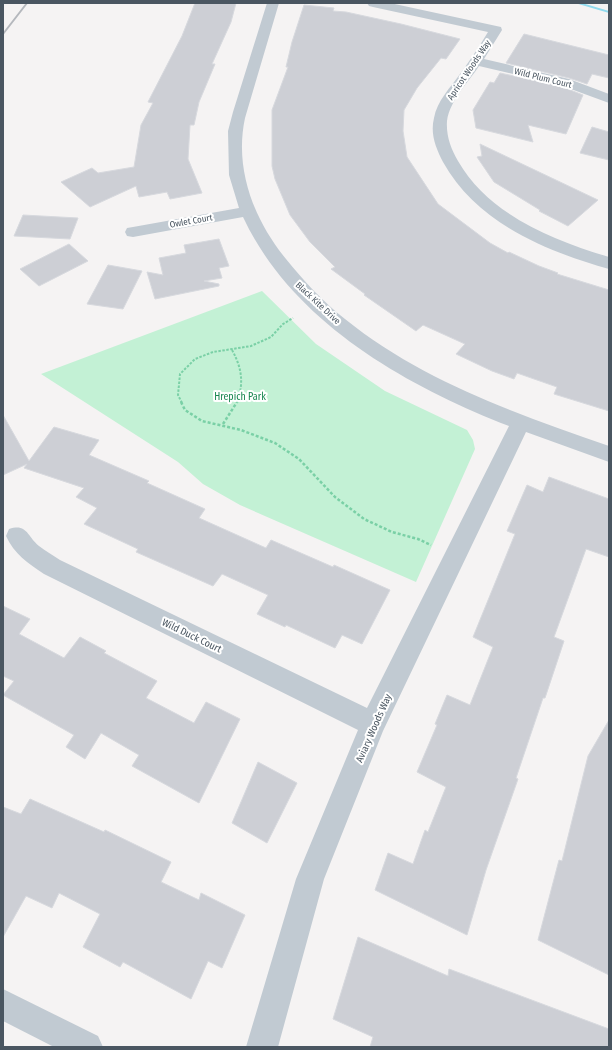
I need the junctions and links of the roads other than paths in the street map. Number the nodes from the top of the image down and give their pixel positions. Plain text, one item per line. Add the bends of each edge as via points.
1 (273, 3) edge
2 (373, 3) edge
3 (475, 61) junction
4 (609, 99) edge
5 (248, 211) junction
6 (133, 232) dead end
7 (609, 263) edge
8 (521, 423) junction
9 (609, 454) edge
10 (17, 536) dead end
11 (373, 724) junction
12 (3, 1004) edge
13 (87, 1047) edge
14 (262, 1047) edge

1 - 5 street, Black Kite Drive via 235,137 236,166
2 - 3 street, Apricot Woods Way via 496,30
3 - 4 street, Wild Plum Court via 564,82
3 - 7 street, Apricot Woods Way via 446,104 441,118 443,145 463,182 504,218 532,234 565,249
5 - 6 street, Owlet Court
5 - 8 street, Black Kite Drive via 281,265 302,290 335,320 401,367 448,393
8 - 9 street, Black Kite Drive
8 - 11 street, Aviary Woods Way
10 - 11 street, Wild Duck Court via 30,552 52,566
11 - 14 street, Aviary Woods Way via 310,879
12 - 13 street

